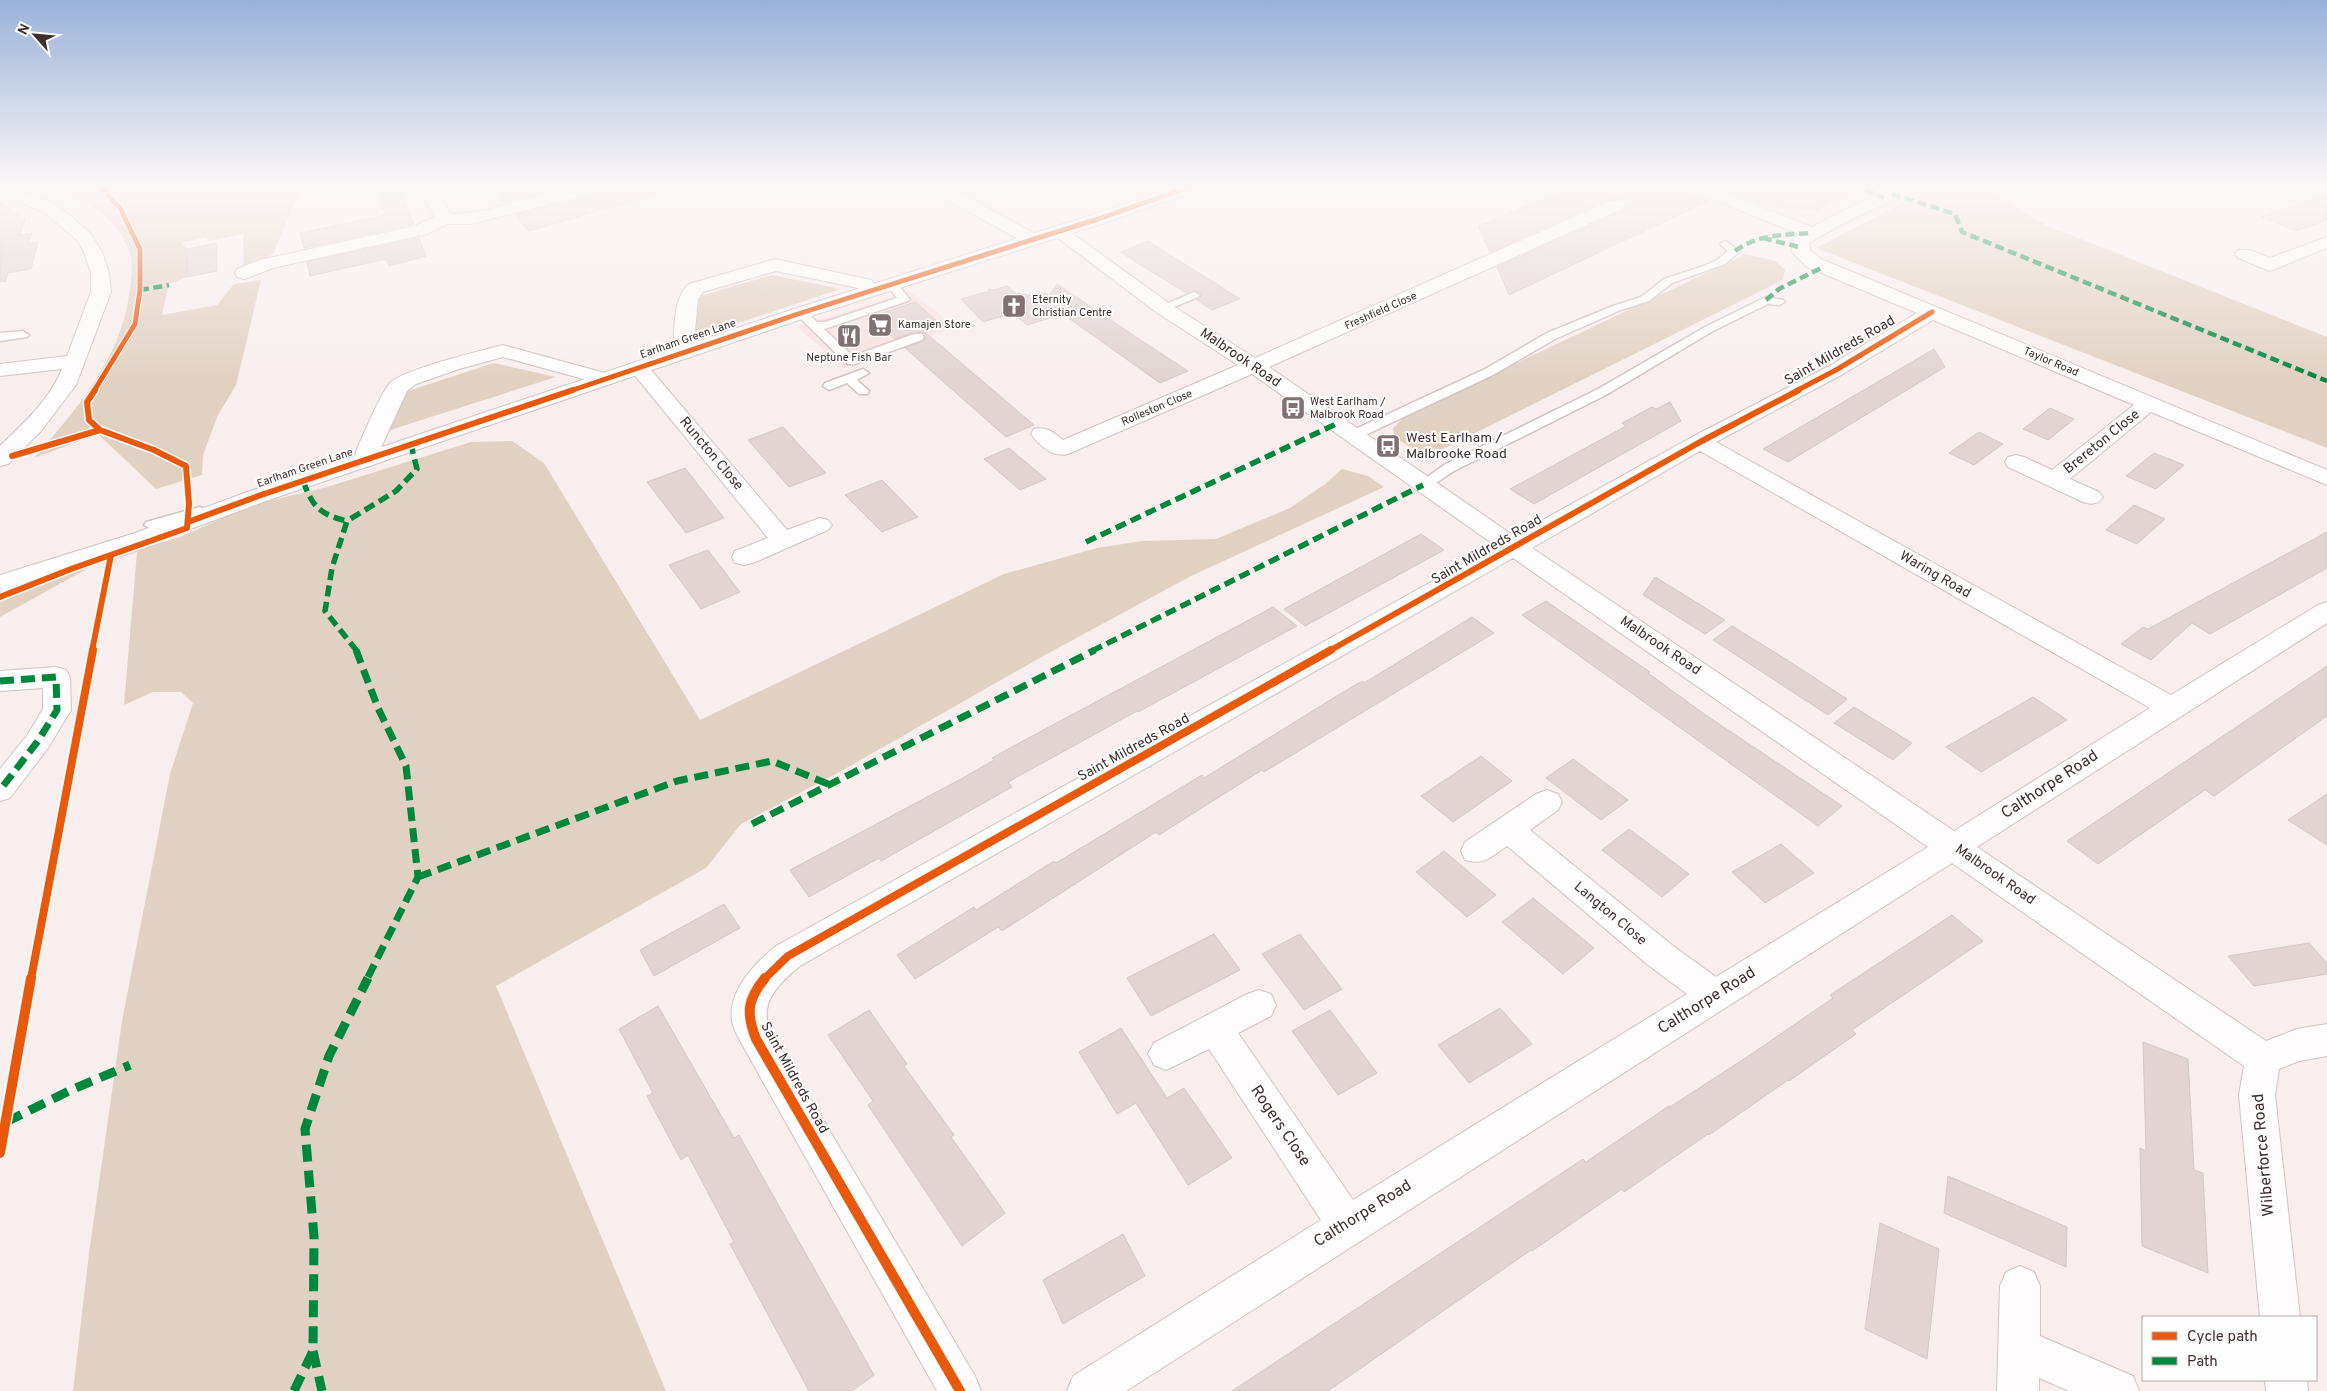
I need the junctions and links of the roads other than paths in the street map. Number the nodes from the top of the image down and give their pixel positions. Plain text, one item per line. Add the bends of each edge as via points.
1 (91, 249) edge
2 (335, 249) edge
3 (1004, 249) edge
4 (1082, 249) edge
5 (1517, 249) edge
6 (1732, 249) edge
7 (1800, 249) edge
8 (2310, 249) edge
9 (2244, 254) dead end
10 (2270, 265) junction
11 (244, 273) dead end
12 (2292, 274) dead end
13 (882, 286) junction
14 (1194, 295) dead end
15 (1779, 302) dead end
16 (1163, 308) junction
17 (1932, 312) junction
18 (808, 320) junction
19 (23, 335) dead end
20 (0, 337) edge
21 (918, 337) dead end
22 (683, 352) junction
23 (75, 361) junction
24 (1254, 366) junction
25 (639, 368) junction
26 (0, 370) edge
27 (863, 373) dead end
28 (605, 379) junction
29 (849, 379) junction
30 (829, 386) dead end
31 (863, 391) dead end
32 (2149, 403) junction
33 (1042, 434) dead end
34 (1352, 436) junction
35 (0, 441) edge
36 (1700, 442) junction
37 (1060, 449) junction
38 (0, 460) edge
39 (365, 460) junction
40 (2016, 462) dead end
41 (1079, 465) dead end
42 (2327, 478) edge
43 (2054, 480) junction
44 (1423, 486) junction
45 (261, 494) junction
46 (2090, 498) dead end
47 (151, 525) dead end
48 (820, 525) dead end
49 (783, 541) junction
50 (1516, 548) junction
51 (744, 557) dead end
52 (0, 584) edge
53 (2327, 611) edge
54 (0, 681) edge
55 (2170, 708) junction
56 (0, 790) edge
57 (1547, 802) dead end
58 (1508, 829) junction
59 (1954, 846) junction
60 (1476, 851) dead end
61 (1714, 996) junction
62 (1259, 1005) dead end
63 (1215, 1028) junction
64 (2327, 1040) edge
65 (1166, 1054) dead end
66 (2263, 1060) junction
67 (1346, 1224) junction
68 (2020, 1286) dead end
69 (2280, 1316) edge
70 (2019, 1348) junction
71 (960, 1391) edge
72 (1088, 1391) edge
73 (2018, 1391) edge
74 (2118, 1391) edge

1 - 23 street via 100,272 100,292 94,316
2 - 11 street via 266,264
3 - 13 street, Earlham Green Lane
4 - 16 street, Malbrook Road
5 - 24 street, Freshfield Close
6 - 34 lane via 1735,251 1721,262 1668,281 1645,299 1551,336 1489,372
7 - 17 street, Taylor Road via 1814,263
8 - 10 street
9 - 10 street
10 - 12 street
13 - 18 street, Earlham Green Lane
13 - 18 lane via 904,298 826,325
13 - 22 street, Earlham Green Lane via 775,265 696,288 688,299
14 - 16 lane
15 - 44 lane via 1766,300 1717,325 1602,392 1449,468
16 - 24 street, Malbrook Road
17 - 32 street, Taylor Road
17 - 36 street, Saint Mildreds Road via 1836,370
18 - 21 lane via 851,362
18 - 22 street, Earlham Green Lane
19 - 20 lane
22 - 25 street, Earlham Green Lane
23 - 26 street
23 - 35 street
23 - 38 street via 66,385
24 - 34 street, Malbrook Road
24 - 37 street, Rolleston Close
25 - 28 street, Earlham Green Lane
25 - 49 street, Runcton Close
27 - 29 lane
28 - 39 street, Earlham Green Lane
28 - 39 street, Earlham Green Lane via 503,351 452,365 398,387
29 - 30 lane
29 - 31 lane
32 - 42 street, Taylor Road
32 - 43 street, Brereton Close
33 - 37 street
34 - 44 street, Malbrook Road
36 - 50 street, Saint Mildreds Road
36 - 55 street, Waring Road
37 - 41 street
39 - 45 street, Earlham Green Lane
40 - 43 street, Brereton Close
43 - 46 street, Brereton Close
44 - 50 street, Malbrook Road
45 - 47 lane
45 - 52 street, Earlham Green Lane via 153,534
48 - 49 street
49 - 51 street
50 - 59 street, Malbrook Road
50 - 71 street, Saint Mildreds Road via 788,956 764,976 752,998 749,1020 756,1039
53 - 55 street, Calthorpe Road
54 - 56 street via 56,677 57,710 38,741
55 - 59 street, Calthorpe Road
57 - 58 street
58 - 60 street
58 - 61 street, Langton Close
59 - 61 street, Calthorpe Road
59 - 66 street, Malbrook Road
61 - 67 street, Calthorpe Road
62 - 63 street
63 - 65 street
63 - 67 street, Rogers Close
64 - 66 street via 2297,1045
66 - 69 street, Wilberforce Road via 2257,1095
67 - 72 street, Calthorpe Road
68 - 70 street
70 - 73 street
70 - 74 street

